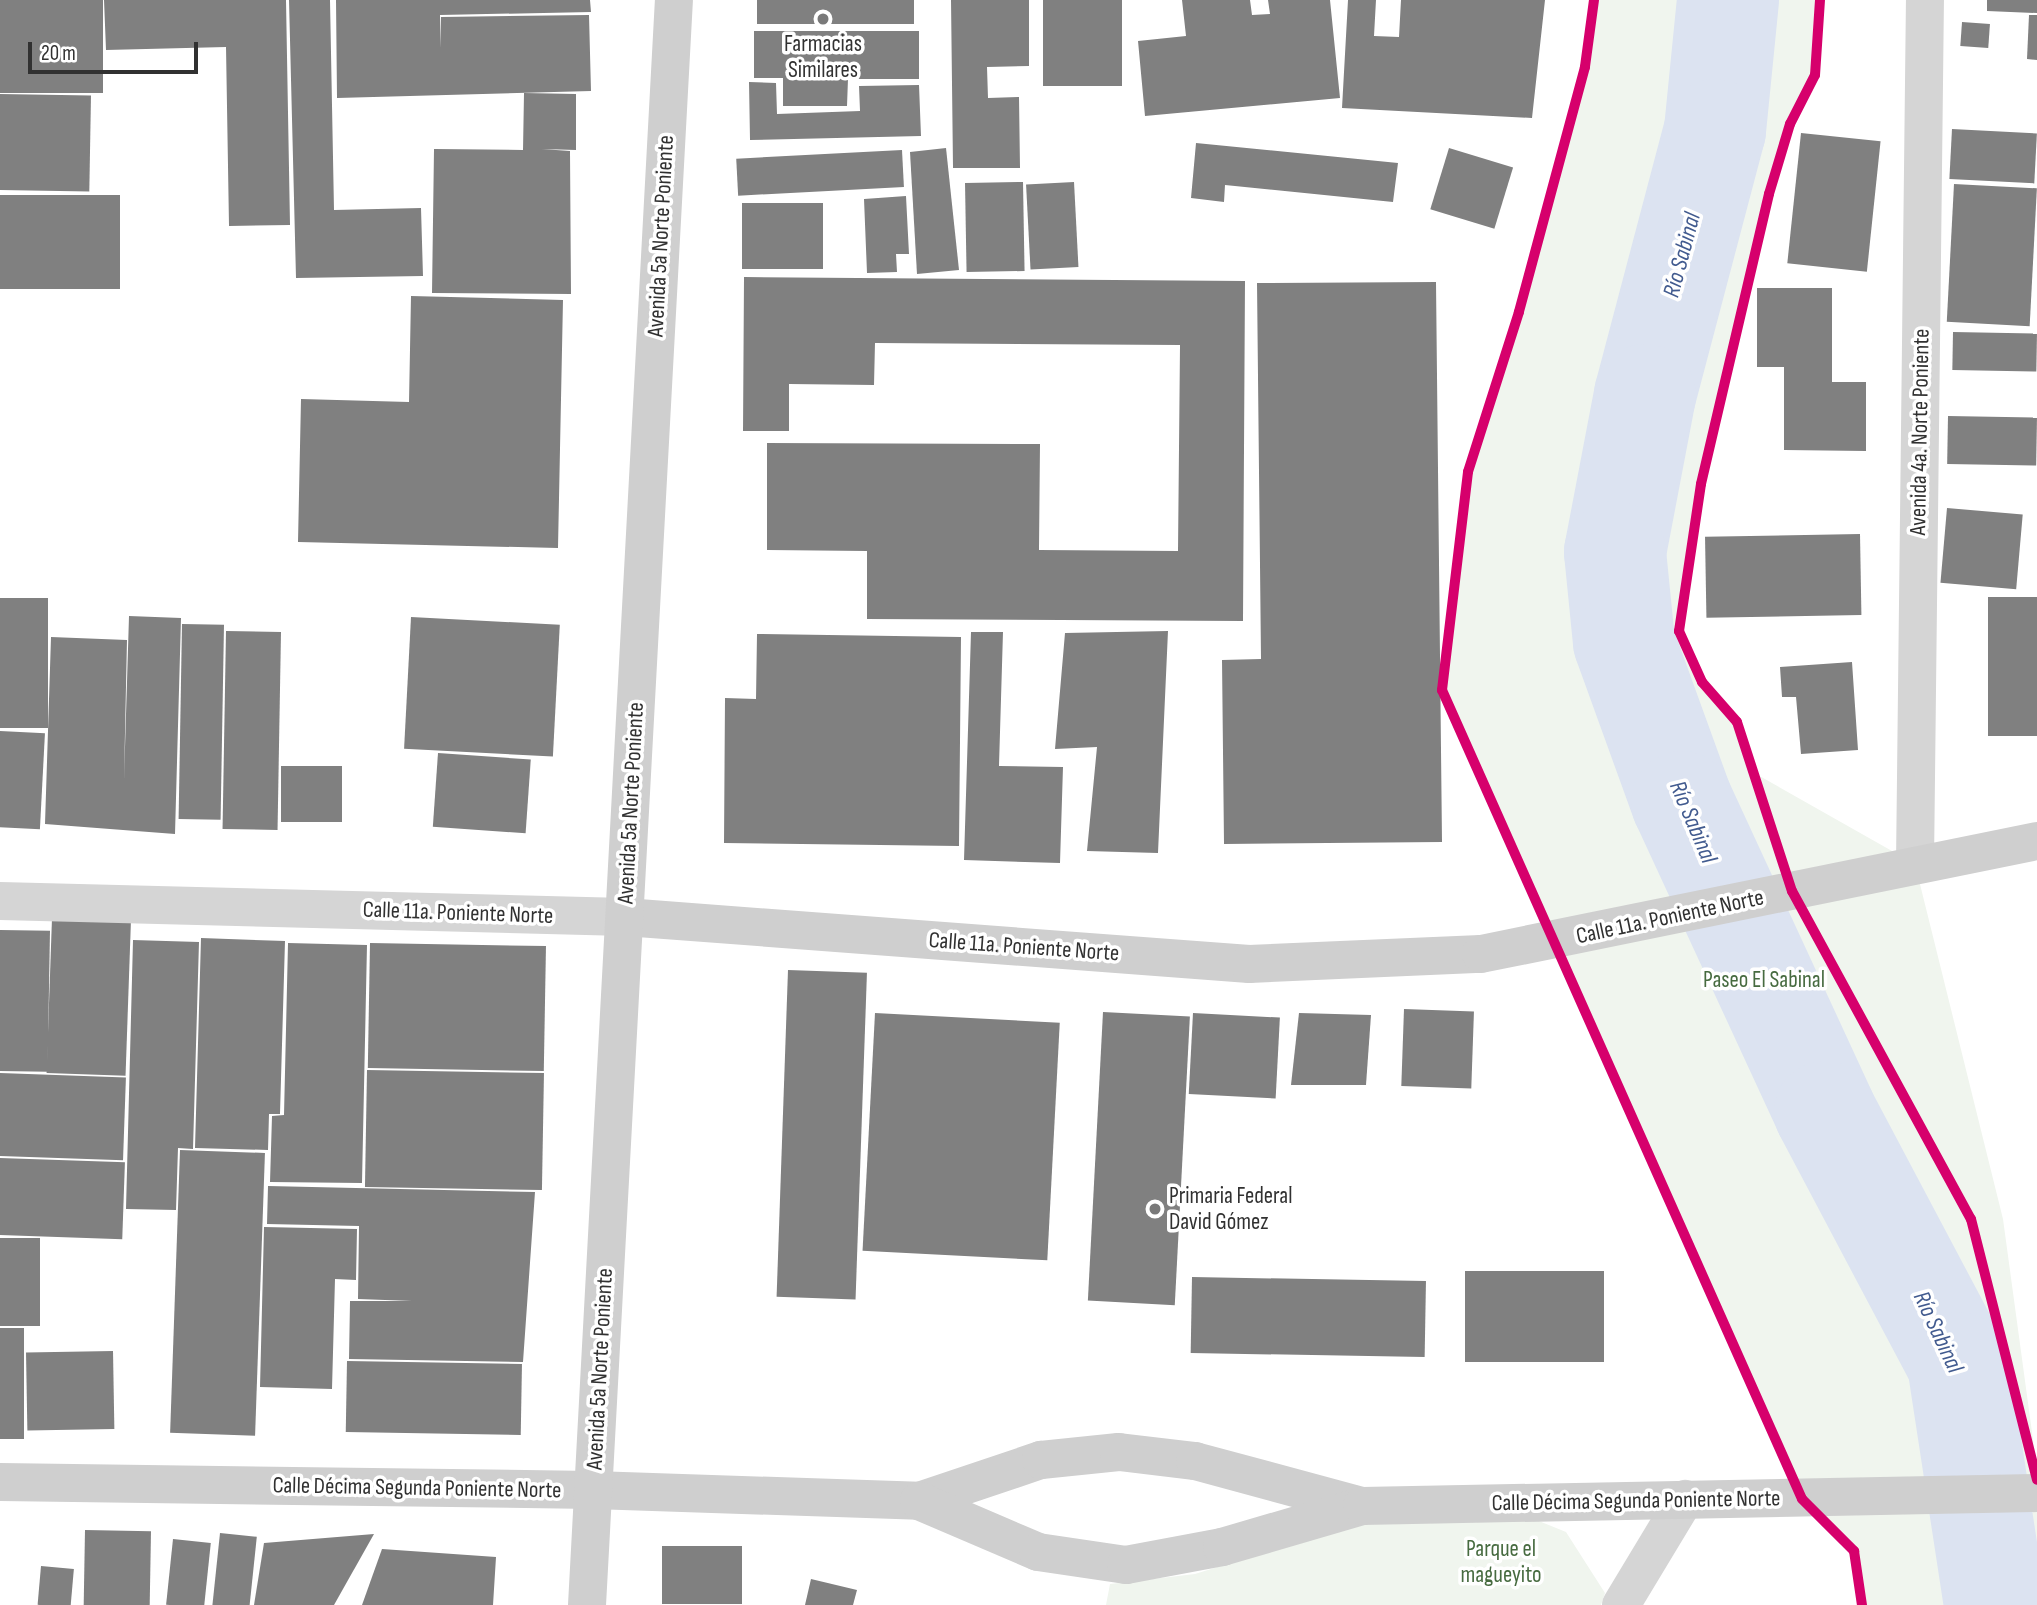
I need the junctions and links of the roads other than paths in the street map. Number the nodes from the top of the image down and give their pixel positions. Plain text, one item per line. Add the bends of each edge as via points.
1 (674, 0) edge
2 (1925, 0) edge
3 (2037, 841) edge
4 (1915, 864) junction
5 (0, 901) edge
6 (625, 917) junction
7 (0, 1482) edge
8 (593, 1490) junction
9 (2025, 1494) edge
10 (1685, 1499) junction
11 (919, 1502) junction
12 (1362, 1506) junction
13 (587, 1605) edge
14 (1621, 1605) edge

1 - 6 main road, Avenida 5a Norte Poniente
2 - 4 street, Avenida 4a. Norte Poniente
3 - 4 main road, Calle 11a. Poniente Norte
4 - 6 main road, Calle 11a. Poniente Norte via 1481,954 1249,964
5 - 6 street, Calle 11a. Poniente Norte
6 - 8 main road, Avenida 5a Norte Poniente
7 - 8 main road, Calle Décima Segunda Poniente Norte
8 - 11 main road, Calle Décima Segunda Poniente Norte
8 - 13 main road, Avenida 5a Norte Poniente
9 - 10 main road, Calle Décima Segunda Poniente Norte
10 - 12 main road, Calle Décima Segunda Poniente Norte
10 - 14 street
11 - 12 main road, Calle Décima Segunda Poniente Norte via 1041,1460 1119,1452 1195,1461
11 - 12 main road, Calle Décima Segunda Poniente Norte via 1038,1552 1126,1565 1222,1547

